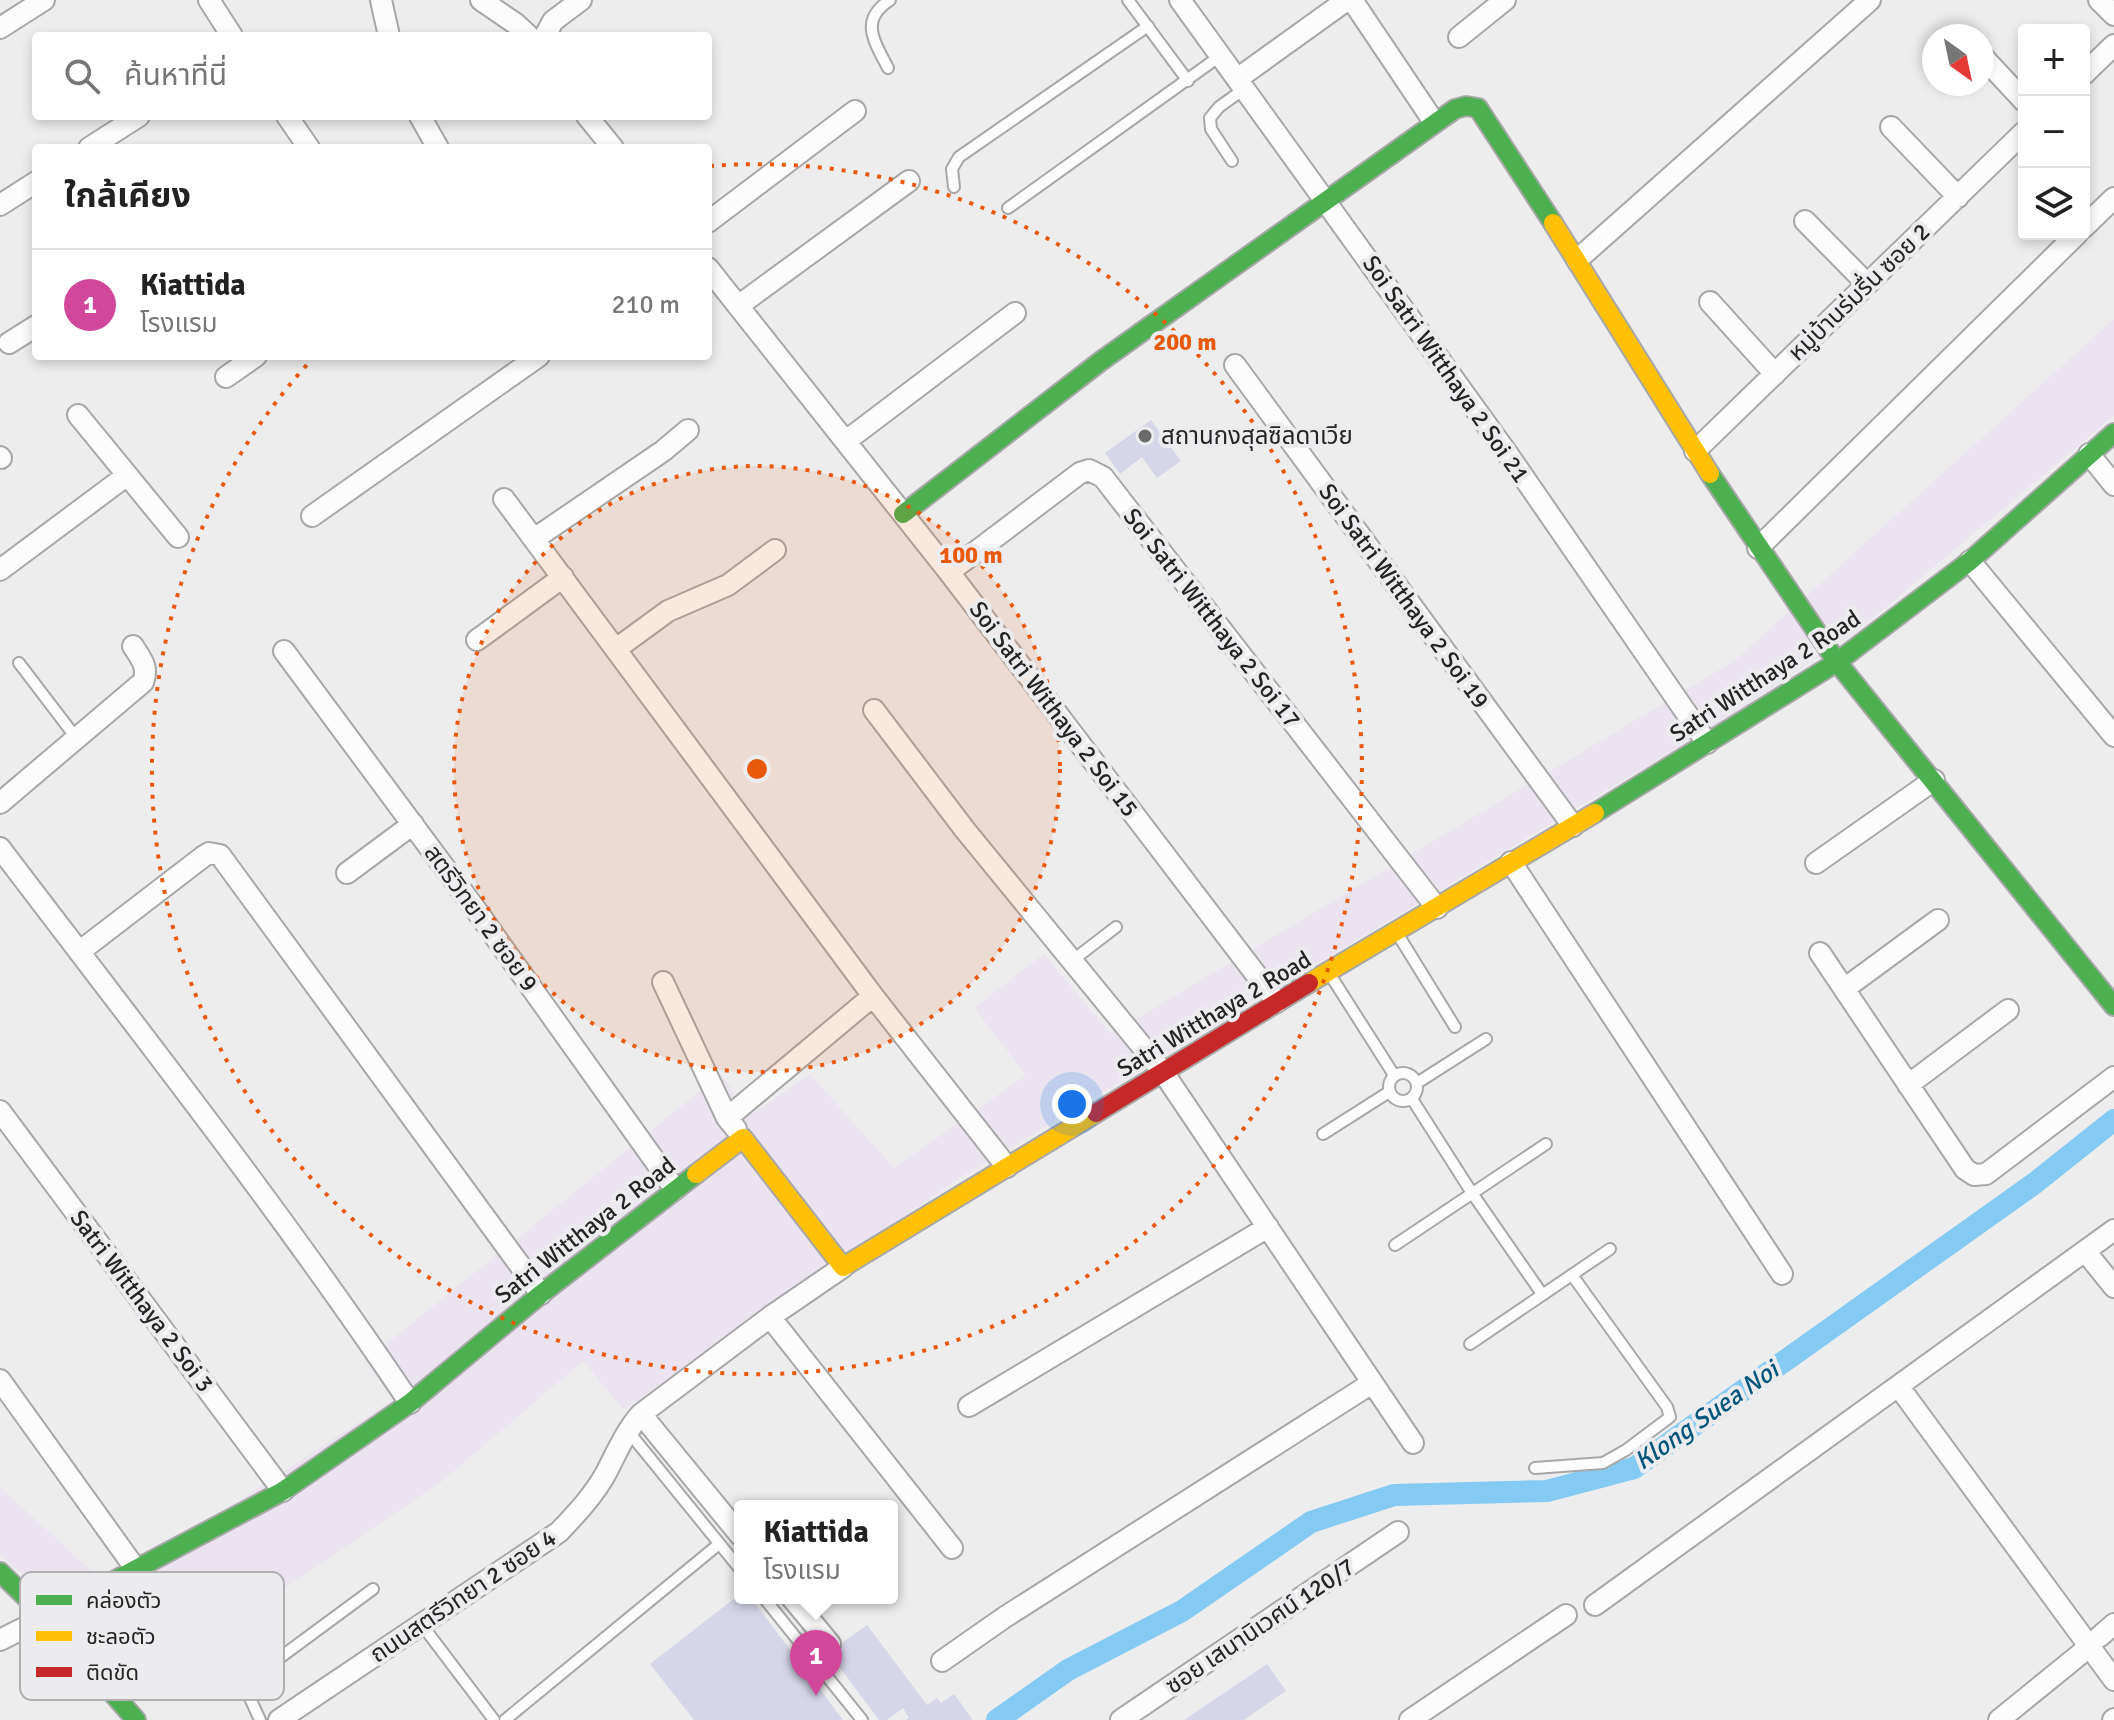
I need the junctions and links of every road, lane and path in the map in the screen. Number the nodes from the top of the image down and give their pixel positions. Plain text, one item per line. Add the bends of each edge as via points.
1 (44, 0) edge
2 (209, 0) edge
3 (381, 0) edge
4 (481, 0) edge
5 (581, 0) edge
6 (890, 0) edge
7 (1128, 0) edge
8 (1180, 0) edge
9 (1350, 0) edge
10 (1505, 0) edge
11 (1870, 0) edge
12 (2099, 0) edge
13 (2114, 15) edge
14 (1148, 26) junction
15 (0, 28) edge
16 (229, 32) edge
17 (388, 32) edge
18 (525, 32) edge
19 (547, 32) edge
20 (1459, 37) dead end
21 (2114, 45) edge
22 (1220, 56) junction
23 (888, 68) dead end
24 (2090, 68) edge
25 (1994, 69) edge
26 (1188, 81) junction
27 (1240, 84) junction
28 (2019, 96) edge
29 (855, 111) dead end
30 (133, 120) edge
31 (290, 120) edge
32 (422, 120) edge
33 (590, 120) edge
34 (1434, 122) junction
35 (1891, 127) dead end
36 (2018, 138) edge
37 (95, 144) edge
38 (306, 144) edge
39 (436, 144) edge
40 (610, 144) edge
41 (1232, 161) dead end
42 (909, 181) dead end
43 (32, 185) edge
44 (954, 187) dead end
45 (1958, 197) junction
46 (2114, 198) edge
47 (1325, 199) junction
48 (0, 205) edge
49 (1008, 208) dead end
50 (712, 219) edge
51 (1805, 221) dead end
52 (2090, 221) edge
53 (2071, 240) edge
54 (1577, 260) junction
55 (712, 273) edge
56 (1867, 284) junction
57 (1710, 302) dead end
58 (738, 306) junction
59 (1015, 313) dead end
60 (32, 329) edge
61 (9, 343) dead end
62 (250, 360) edge
63 (533, 360) edge
64 (1235, 365) dead end
65 (1775, 374) junction
66 (226, 377) dead end
67 (78, 415) dead end
68 (688, 430) dead end
69 (2114, 433) edge
70 (846, 441) junction
71 (1695, 451) junction
72 (2089, 454) junction
73 (126, 476) junction
74 (2114, 485) edge
75 (504, 499) dead end
76 (903, 514) junction
77 (312, 516) dead end
78 (178, 537) dead end
79 (534, 539) junction
80 (1758, 548) junction
81 (775, 550) dead end
82 (1970, 561) junction
83 (0, 570) edge
84 (949, 572) junction
85 (563, 577) junction
86 (477, 640) dead end
87 (133, 646) dead end
88 (616, 649) junction
89 (284, 651) dead end
90 (1837, 662) junction
91 (19, 663) dead end
92 (874, 710) dead end
93 (2114, 736) edge
94 (77, 739) junction
95 (1707, 743) junction
96 (1934, 780) junction
97 (0, 803) edge
98 (413, 824) junction
99 (1573, 826) junction
100 (0, 848) edge
101 (1511, 862) junction
102 (1816, 863) dead end
103 (347, 873) dead end
104 (1437, 908) junction
105 (1938, 920) dead end
106 (1116, 927) dead end
107 (1396, 932) junction
108 (79, 952) junction
109 (1820, 953) dead end
110 (1073, 960) junction
111 (1329, 972) junction
112 (663, 982) dead end
113 (1844, 989) junction
114 (873, 996) junction
115 (1277, 1002) junction
116 (2114, 1006) edge
117 (2008, 1010) dead end
118 (1455, 1027) dead end
119 (1486, 1039) dead end
120 (1163, 1072) junction
121 (1394, 1075) junction
122 (2114, 1077) edge
123 (1417, 1083) junction
124 (1908, 1085) junction
125 (1389, 1092) junction
126 (1412, 1099) junction
127 (0, 1111) edge
128 (727, 1118) junction
129 (1323, 1134) dead end
130 (743, 1138) junction
131 (1546, 1144) dead end
132 (1007, 1167) junction
133 (675, 1189) junction
134 (1472, 1193) junction
135 (1268, 1227) junction
136 (2114, 1230) edge
137 (1395, 1245) dead end
138 (1610, 1249) dead end
139 (2085, 1251) junction
140 (843, 1267) junction
141 (1782, 1274) dead end
142 (1572, 1275) junction
143 (2114, 1287) edge
144 (541, 1294) junction
145 (1542, 1294) junction
146 (770, 1317) junction
147 (1470, 1344) dead end
148 (0, 1380) edge
149 (1372, 1383) junction
150 (1899, 1387) junction
151 (410, 1403) junction
152 (969, 1406) dead end
153 (641, 1414) junction
154 (627, 1430) junction
155 (1413, 1443) dead end
156 (1535, 1468) dead end
157 (283, 1491) junction
158 (734, 1528) edge
159 (1398, 1532) dead end
160 (719, 1544) junction
161 (952, 1548) dead end
162 (734, 1562) edge
163 (135, 1568) junction
164 (0, 1572) edge
165 (128, 1572) edge
166 (373, 1589) dead end
167 (20, 1592) edge
168 (769, 1604) edge
169 (797, 1604) edge
170 (1595, 1605) dead end
171 (1566, 1615) dead end
172 (422, 1625) junction
173 (20, 1630) edge
174 (2101, 1636) edge
175 (0, 1640) edge
176 (830, 1644) dead end
177 (284, 1655) edge
178 (942, 1661) dead end
179 (2114, 1680) edge
180 (119, 1700) edge
181 (251, 1700) edge
182 (136, 1720) edge
183 (260, 1720) edge
184 (279, 1720) edge
185 (494, 1720) edge
186 (505, 1720) edge
187 (862, 1720) edge
188 (1121, 1720) edge
189 (1410, 1720) edge
190 (1999, 1720) edge

1 - 15 street
2 - 16 street
3 - 17 street
4 - 18 street
5 - 19 street
6 - 23 lane via 871,18
7 - 14 lane
8 - 22 street, Soi Satri Witthaya 2 Soi 21
9 - 27 street
9 - 34 street
10 - 20 street
11 - 54 street
12 - 13 street
14 - 26 lane
14 - 44 lane via 959,157 952,169
21 - 24 street
22 - 26 lane
22 - 27 street, Soi Satri Witthaya 2 Soi 21
25 - 28 street
26 - 49 lane
27 - 41 lane via 1210,118 1211,129
27 - 47 street, Soi Satri Witthaya 2 Soi 21
29 - 50 street
30 - 37 street
31 - 38 street
32 - 39 street
33 - 40 street
34 - 47 street
34 - 54 street via 1462,106 1478,108
35 - 45 street
36 - 45 street, หมู่บ้านร่มรื่น ซอย 2
42 - 58 street
43 - 48 street
45 - 56 street, หมู่บ้านร่มรื่น ซอย 2
46 - 52 street
47 - 76 street via 1101,361
47 - 95 street, Soi Satri Witthaya 2 Soi 21
51 - 56 street
53 - 80 street
54 - 71 street
55 - 58 street, Soi Satri Withaya 2 Soi 15
56 - 65 street, หมู่บ้านร่มรื่น ซอย 2
57 - 65 street
58 - 70 street, Soi Satri Withaya 2 Soi 15
59 - 70 street
60 - 61 street
62 - 66 street
63 - 77 street
64 - 99 street, Soi Satri Witthaya 2 Soi 19
65 - 71 street, หมู่บ้านร่มรื่น ซอย 2
67 - 73 street
68 - 79 street
69 - 72 street, Satri Witthaya 2 Road
70 - 76 street, Soi Satri Withaya 2 Soi 15
71 - 80 street
72 - 74 street
72 - 82 street, Satri Witthaya 2 Road
73 - 78 street
73 - 83 street
75 - 79 street
76 - 84 street, Soi Satri Withaya 2 Soi 15
79 - 85 street
80 - 90 street
81 - 88 street via 728,585 668,611
82 - 90 street, Satri Witthaya 2 Road
82 - 93 street
84 - 104 street, Soi Satri Witthaya 2 Soi 17 via 1080,473 1096,473
84 - 115 street, Soi Satri Withaya 2 Soi 15
85 - 86 street
85 - 88 street
87 - 94 street via 145,665 143,682
88 - 114 street
89 - 98 street, สตรีวิทยา 2 ซอย 9
90 - 95 street, Satri Witthaya 2 Road
90 - 96 street
91 - 94 lane
92 - 110 street
94 - 97 street
95 - 99 street, Satri Witthaya 2 Road
96 - 102 street
96 - 116 street
98 - 103 street
98 - 133 street, สตรีวิทยา 2 ซอย 9
99 - 101 street, Satri Witthaya 2 Road
100 - 108 street
101 - 104 street, Satri Witthaya 2 Road
101 - 141 street
104 - 107 street, Satri Witthaya 2 Road
105 - 113 street
106 - 110 lane
107 - 111 street, Satri Witthaya 2 Road
107 - 118 lane
108 - 144 street via 204,856 220,855
108 - 151 street via 239,1163
109 - 113 street
110 - 120 street
111 - 115 street, Satri Witthaya 2 Road
111 - 121 lane
112 - 128 street
113 - 124 street
114 - 128 street
114 - 132 street
115 - 120 street, Satri Witthaya 2 Road
117 - 124 street
119 - 123 lane
120 - 132 street, Satri Witthaya 2 Road
120 - 135 street
121 - 123 lane via 1412,1075
121 - 125 lane
122 - 124 street via 1986,1174 1974,1175
123 - 126 lane
125 - 126 lane via 1395,1100
125 - 129 lane
126 - 134 lane
127 - 157 street, Satri Witthaya 2 Soi 3
128 - 130 street
130 - 133 street, Satri Witthaya 2 Road
130 - 140 street
131 - 134 lane
132 - 140 street, Satri Witthaya 2 Road
133 - 144 street, Satri Witthaya 2 Road
134 - 137 lane
134 - 145 lane
135 - 149 street
135 - 152 street
136 - 139 street
138 - 142 lane
139 - 143 street
139 - 150 street
140 - 146 street, ถนนสตรีวิทยา 2 ซอย 4
142 - 145 lane
142 - 156 lane via 1670,1417 1603,1463
144 - 151 street, Satri Witthaya 2 Road
145 - 147 lane
146 - 153 street, ถนนสตรีวิทยา 2 ซอย 4
146 - 161 street
148 - 163 street
149 - 155 street
149 - 178 street
150 - 170 street
150 - 174 street
151 - 157 street, Satri Witthaya 2 Road
153 - 154 street, ถนนสตรีวิทยา 2 ซอย 4
153 - 158 street
154 - 160 lane
154 - 172 street, ถนนสตรีวิทยา 2 ซอย 4 via 605,1476 559,1532
157 - 163 street, Satri Witthaya 2 Road
159 - 188 street, ซอย เสนานิเวศน์ 120/7
160 - 162 lane
160 - 186 lane
163 - 165 street, Satri Witthaya 2 Road
164 - 167 street
166 - 177 lane
168 - 187 lane
169 - 176 street
171 - 189 street
172 - 184 street, ถนนสตรีวิทยา 2 ซอย 4
172 - 185 lane
173 - 175 street
174 - 179 street
174 - 190 street
180 - 182 street
181 - 183 lane

